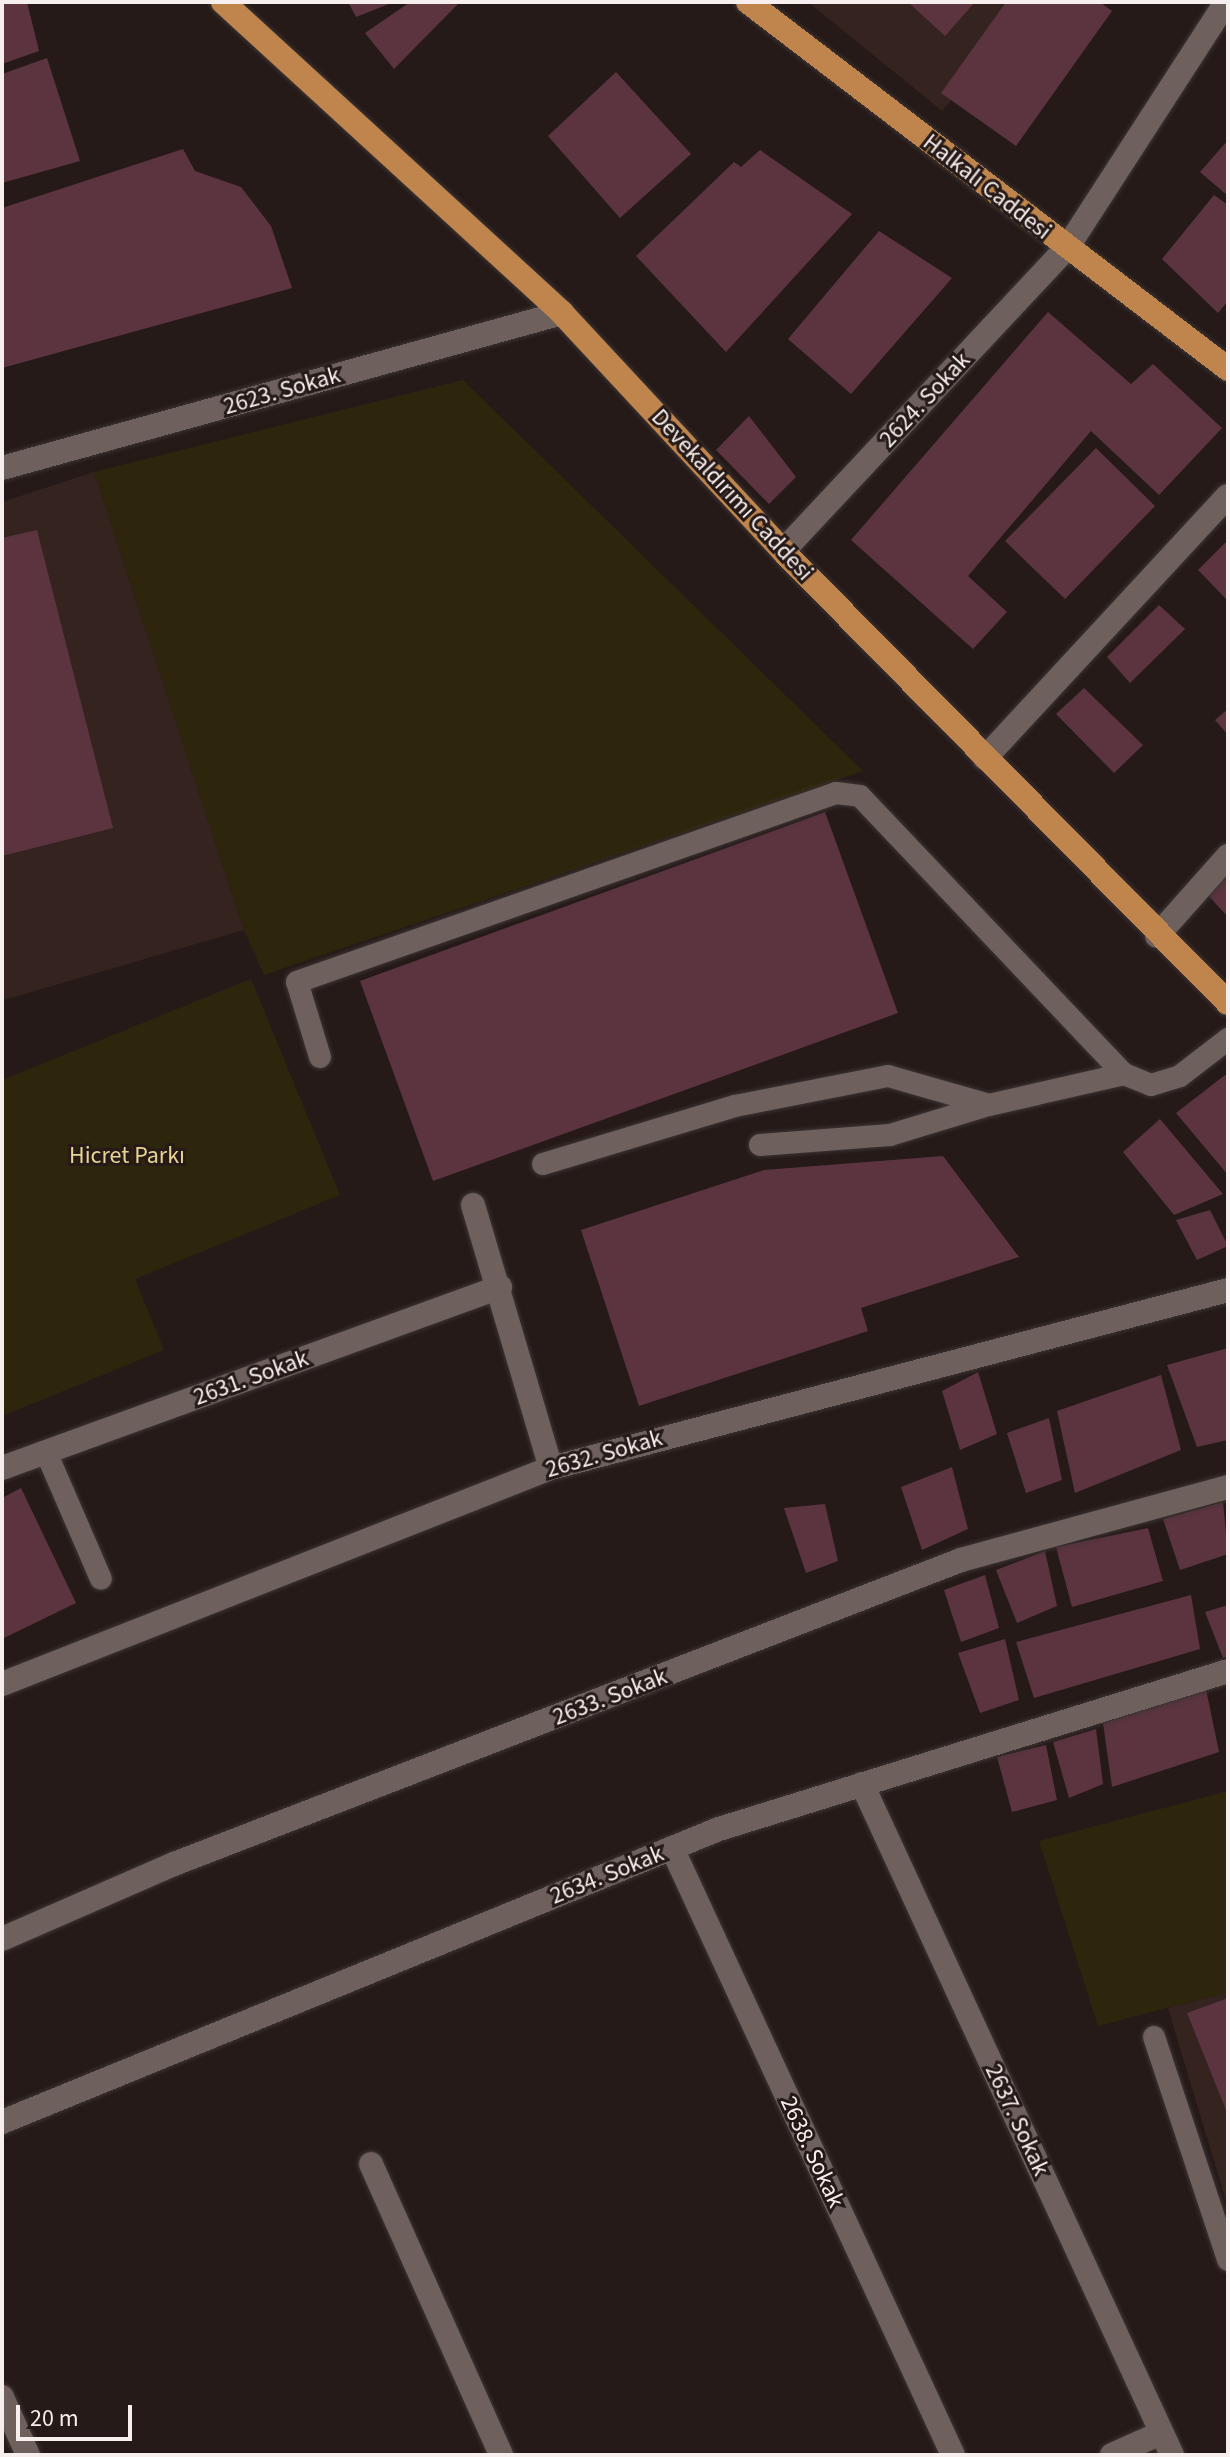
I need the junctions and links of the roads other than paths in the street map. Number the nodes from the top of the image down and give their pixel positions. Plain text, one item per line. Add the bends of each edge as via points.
1 (223, 2) edge
2 (1226, 2) edge
3 (760, 6) edge
4 (1067, 248) junction
5 (562, 313) junction
6 (1228, 369) edge
7 (2, 468) edge
8 (1228, 496) edge
9 (783, 551) junction
10 (985, 758) junction
11 (1228, 856) edge
12 (1157, 936) junction
13 (1228, 1003) edge
14 (1228, 1039) edge
15 (320, 1057) dead end
16 (1124, 1074) junction
17 (989, 1105) junction
18 (760, 1145) dead end
19 (543, 1164) dead end
20 (473, 1205) dead end
21 (500, 1287) junction
22 (1228, 1290) edge
23 (46, 1452) junction
24 (2, 1468) edge
25 (551, 1468) junction
26 (1228, 1487) edge
27 (101, 1579) dead end
28 (1228, 1671) edge
29 (2, 1684) edge
30 (862, 1784) junction
31 (672, 1848) junction
32 (2, 1939) edge
33 (1154, 2037) dead end
34 (2, 2122) edge
35 (371, 2164) dead end
36 (1228, 2260) edge
37 (2, 2397) edge
38 (1161, 2433) junction
39 (17, 2446) edge
40 (501, 2455) edge
41 (953, 2455) edge
42 (1112, 2455) edge
43 (1172, 2455) edge

1 - 5 main road, Devekaldırımı Caddesi
2 - 4 street, 2624. Sokak
3 - 4 main road, Halkalı Caddesi
4 - 6 main road, Halkalı Caddesi
4 - 9 street, 2624. Sokak
5 - 7 street, 2623. Sokak
5 - 9 main road, Devekaldırımı Caddesi
8 - 10 street
9 - 10 main road, Devekaldırımı Caddesi
10 - 12 main road, Devekaldırımı Caddesi
11 - 12 street
12 - 13 main road, Devekaldırımı Caddesi
14 - 16 lane via 1180,1076 1151,1085
15 - 16 lane via 297,982 836,793 860,796
16 - 17 lane
17 - 18 lane via 890,1135
17 - 19 lane via 888,1076 735,1106
20 - 21 street
21 - 23 street, 2631. Sokak
21 - 25 street
22 - 25 street, 2632. Sokak
23 - 24 street, 2631. Sokak
23 - 27 lane
25 - 29 street, 2632. Sokak
26 - 32 street, 2633. Sokak via 961,1560 174,1864
28 - 30 street, 2634. Sokak
30 - 31 street, 2634. Sokak
30 - 38 street, 2637. Sokak
31 - 34 street, 2634. Sokak
31 - 41 street, 2638. Sokak
33 - 36 lane
35 - 40 street
37 - 39 street
38 - 42 street
38 - 43 street, 2637. Sokak

